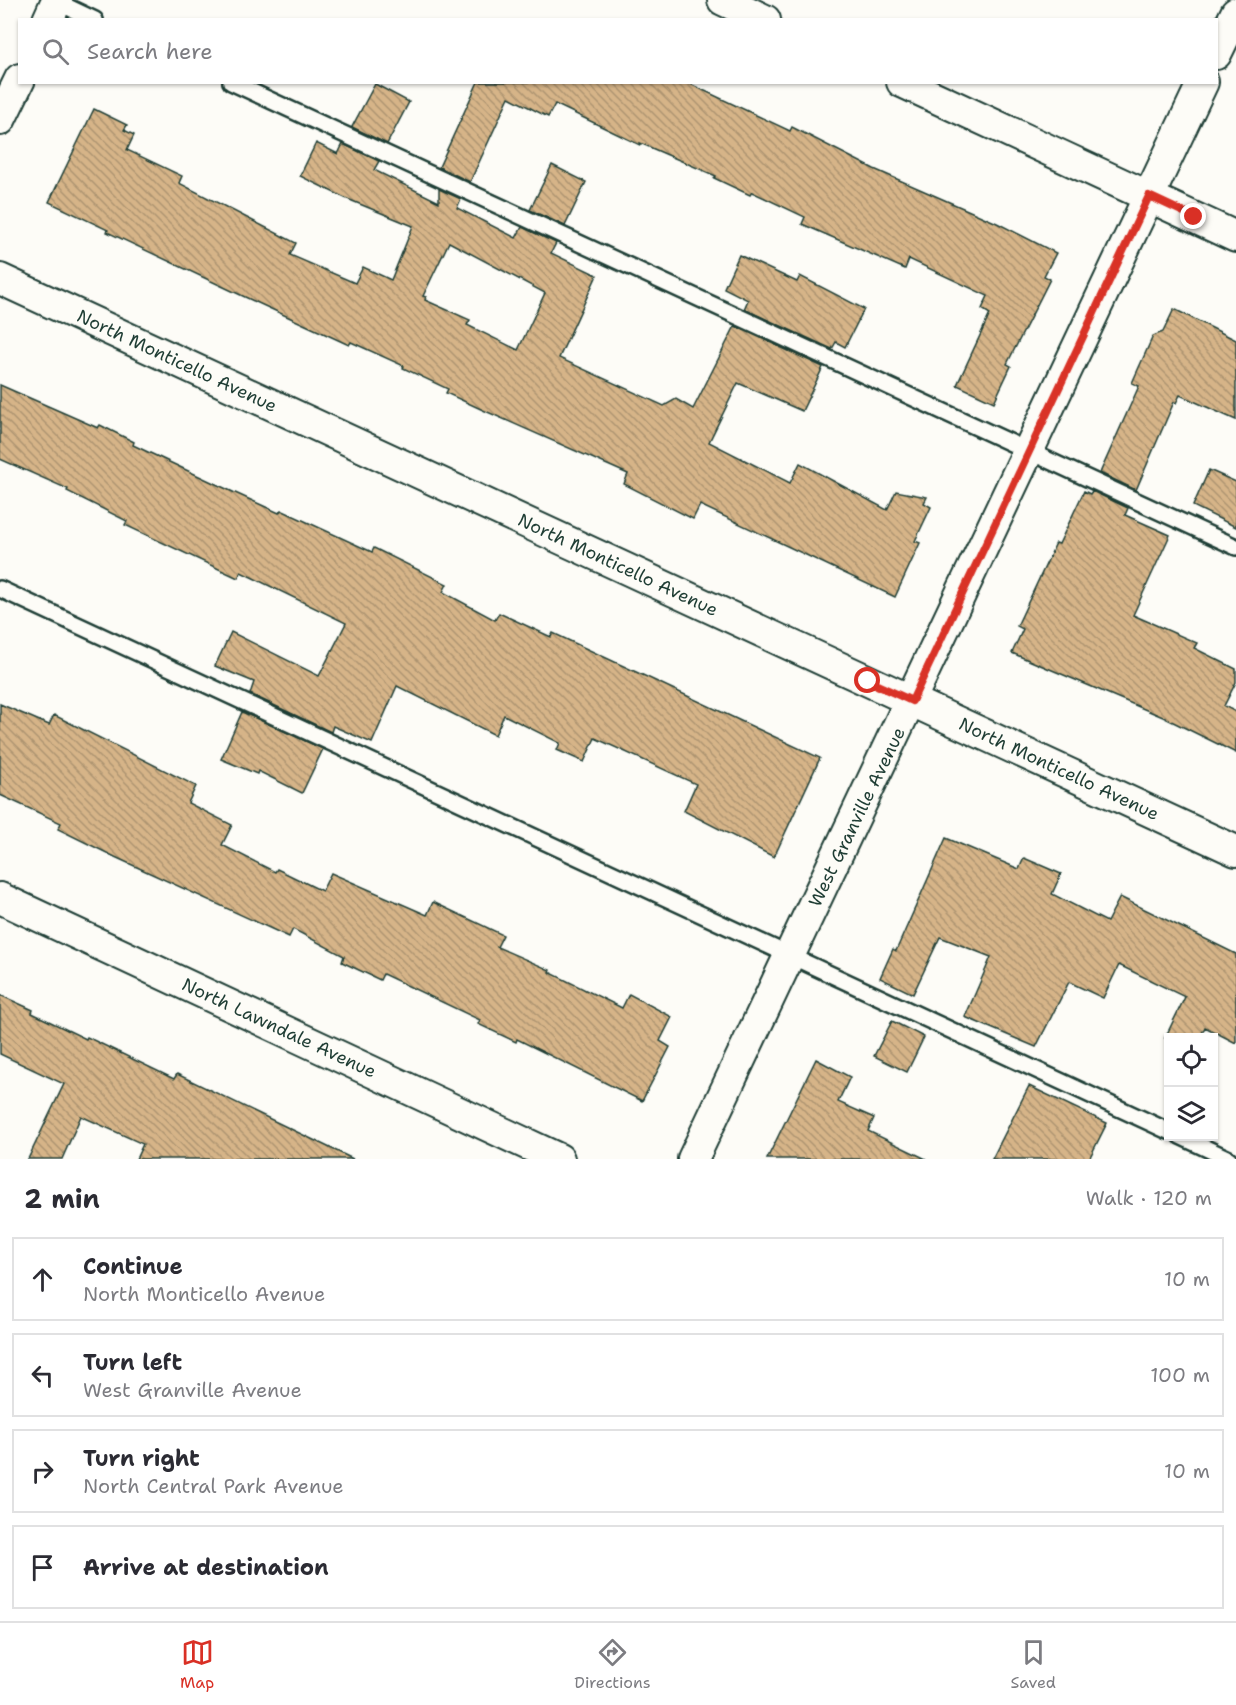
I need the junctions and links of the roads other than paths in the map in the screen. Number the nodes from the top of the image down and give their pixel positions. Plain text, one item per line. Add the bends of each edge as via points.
1 (723, 0) edge
2 (54, 5) edge
3 (1236, 13) edge
4 (89, 18) edge
5 (761, 18) edge
6 (1218, 50) edge
7 (18, 83) edge
8 (235, 84) edge
9 (906, 84) edge
10 (1202, 84) edge
11 (0, 120) edge
12 (1149, 196) junction
13 (1236, 237) edge
14 (0, 279) edge
15 (1030, 451) junction
16 (1236, 547) edge
17 (0, 589) edge
18 (912, 701) junction
19 (1236, 851) edge
20 (0, 898) edge
21 (791, 956) junction
22 (1164, 1129) edge
23 (1189, 1141) edge
24 (559, 1159) edge
25 (693, 1159) edge
26 (1229, 1159) edge

1 - 5 street
2 - 4 lane
3 - 6 street
7 - 11 street
8 - 15 lane
9 - 12 street
10 - 12 street, West Granville Avenue
12 - 13 street
12 - 15 street, West Granville Avenue
14 - 18 street, North Monticello Avenue
15 - 16 lane
15 - 18 street, West Granville Avenue
17 - 21 lane
18 - 19 street, North Monticello Avenue
18 - 21 street, West Granville Avenue
20 - 24 street, North Lawndale Avenue
21 - 22 lane
21 - 25 street, West Granville Avenue
23 - 26 lane

